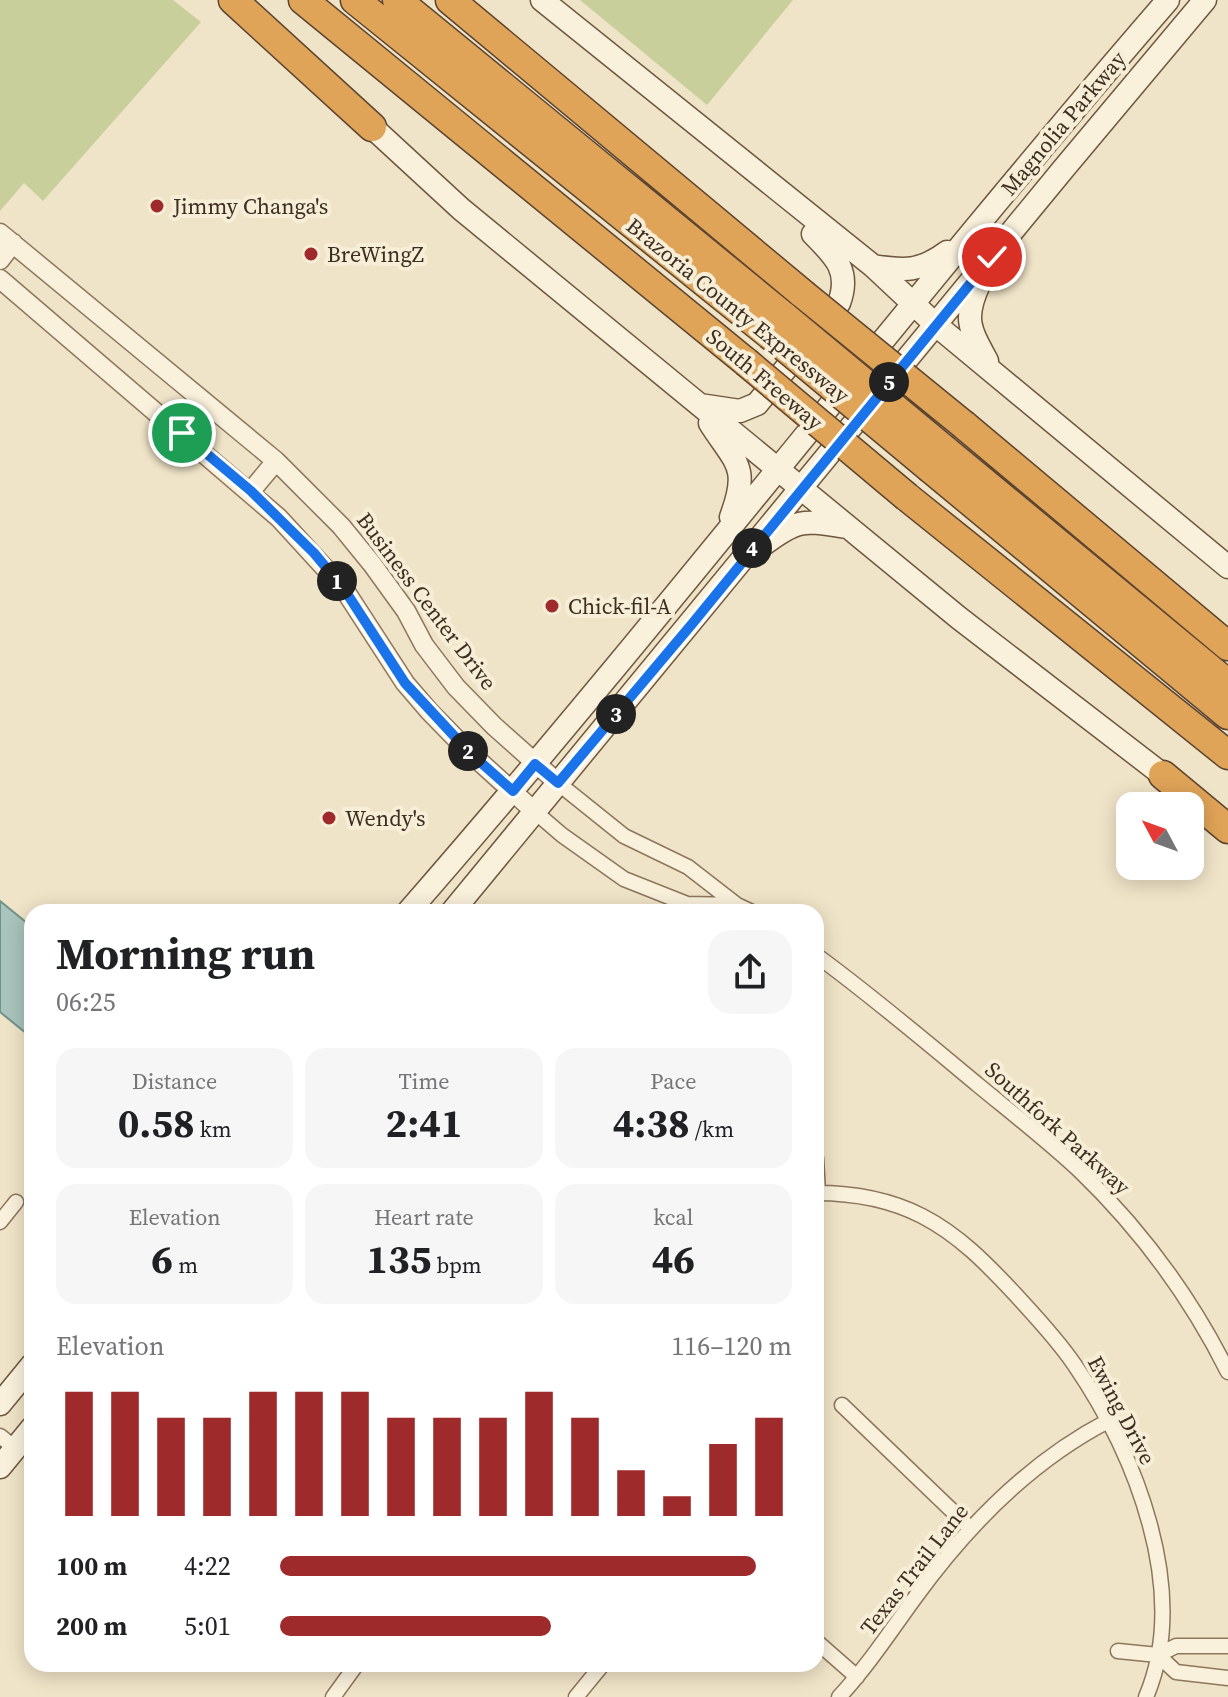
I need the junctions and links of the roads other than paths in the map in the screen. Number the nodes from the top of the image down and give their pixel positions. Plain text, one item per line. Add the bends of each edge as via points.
1 (233, 0) edge
2 (303, 0) edge
3 (355, 0) edge
4 (397, 0) edge
5 (450, 0) edge
6 (542, 0) edge
7 (1168, 0) edge
8 (1175, 0) edge
9 (1205, 0) edge
10 (1146, 72) junction
11 (372, 127) joint
12 (778, 189) junction
13 (6, 238) edge
14 (968, 238) junction
15 (992, 257) junction
16 (0, 260) edge
17 (873, 266) junction
18 (0, 279) edge
19 (912, 304) junction
20 (936, 325) junction
21 (778, 326) junction
22 (993, 373) junction
23 (699, 405) junction
24 (938, 460) junction
25 (276, 461) junction
26 (777, 468) junction
27 (801, 488) junction
28 (251, 491) junction
29 (849, 527) junction
30 (727, 530) junction
31 (744, 559) junction
32 (1228, 567) edge
33 (1228, 646) edge
34 (1228, 684) edge
35 (1228, 715) edge
36 (1228, 755) edge
37 (535, 764) junction
38 (1163, 775) joint
39 (558, 783) junction
40 (513, 791) junction
41 (534, 811) junction
42 (1228, 829) edge
43 (415, 904) edge
44 (458, 904) edge
45 (687, 904) edge
46 (730, 904) edge
47 (824, 961) edge
48 (824, 1194) edge
49 (16, 1202) dead end
50 (0, 1222) edge
51 (1228, 1372) edge
52 (24, 1375) edge
53 (0, 1404) edge
54 (842, 1405) dead end
55 (1108, 1421) junction
56 (8, 1442) edge
57 (0, 1467) edge
58 (970, 1528) junction
59 (1228, 1646) edge
60 (824, 1648) edge
61 (1118, 1651) dead end
62 (1158, 1655) junction
63 (351, 1672) edge
64 (596, 1672) edge
65 (857, 1677) junction
66 (1228, 1678) edge
67 (333, 1697) edge
68 (576, 1697) edge
69 (839, 1697) edge
70 (1146, 1697) edge

1 - 11 highway
2 - 36 highway, South Freeway, bridge
3 - 21 highway, Brazoria County Expressway
4 - 21 highway, Brazoria County Expressway
5 - 33 highway, bridge
6 - 12 main road
7 - 14 main road, Magnolia Parkway
8 - 10 main road via 1145,48
9 - 10 main road, Magnolia Parkway
10 - 15 main road, Magnolia Parkway
11 - 23 main road via 461,209
12 - 17 main road
12 - 23 main road via 833,254 845,286 839,303 757,404 740,411
13 - 16 street
13 - 25 street, Business Center Drive
14 - 17 main road via 930,265 904,271
14 - 19 main road, Magnolia Parkway
15 - 20 main road, Magnolia Parkway
15 - 22 main road via 968,318
17 - 19 main road
18 - 28 street
19 - 20 main road
19 - 26 main road, Magnolia Parkway
20 - 22 main road
20 - 27 main road, Magnolia Parkway
21 - 24 highway, Brazoria County Expressway, bridge
22 - 32 main road
23 - 26 main road
23 - 30 main road via 738,461 741,474
24 - 34 highway, Brazoria County Expressway
24 - 35 highway, Brazoria County Expressway
25 - 28 street
25 - 37 street, Business Center Drive via 372,564 456,687
26 - 27 main road
26 - 30 main road, Magnolia Parkway
27 - 29 main road
27 - 31 main road, Magnolia Parkway
28 - 40 street via 344,589 429,711
29 - 31 main road via 806,521 783,529
29 - 38 main road
30 - 37 main road, Magnolia Parkway
31 - 39 main road, Magnolia Parkway
37 - 39 street, Business Center Drive
37 - 40 main road, Magnolia Parkway
38 - 42 highway
39 - 41 main road, Magnolia Parkway
39 - 46 street via 624,836 688,867
40 - 41 street
40 - 43 main road, Magnolia Parkway
41 - 44 main road, Magnolia Parkway
41 - 45 street via 624,879
47 - 51 street, Southfork Parkway via 1079,1170 1154,1253
48 - 55 street, Ewing Drive via 897,1205 971,1249 1046,1327
49 - 50 street
52 - 53 main road
54 - 58 street
55 - 58 street, Texas Trail Lane via 1040,1465
55 - 62 street, Ewing Drive via 1159,1561 1163,1620
56 - 57 main road
58 - 65 street, Texas Trail Lane
59 - 62 street via 1176,1646
60 - 65 street
61 - 62 street
62 - 66 street via 1176,1672
62 - 70 street, Ewing Drive
63 - 67 street
64 - 68 street
65 - 69 street, Texas Trail Lane

